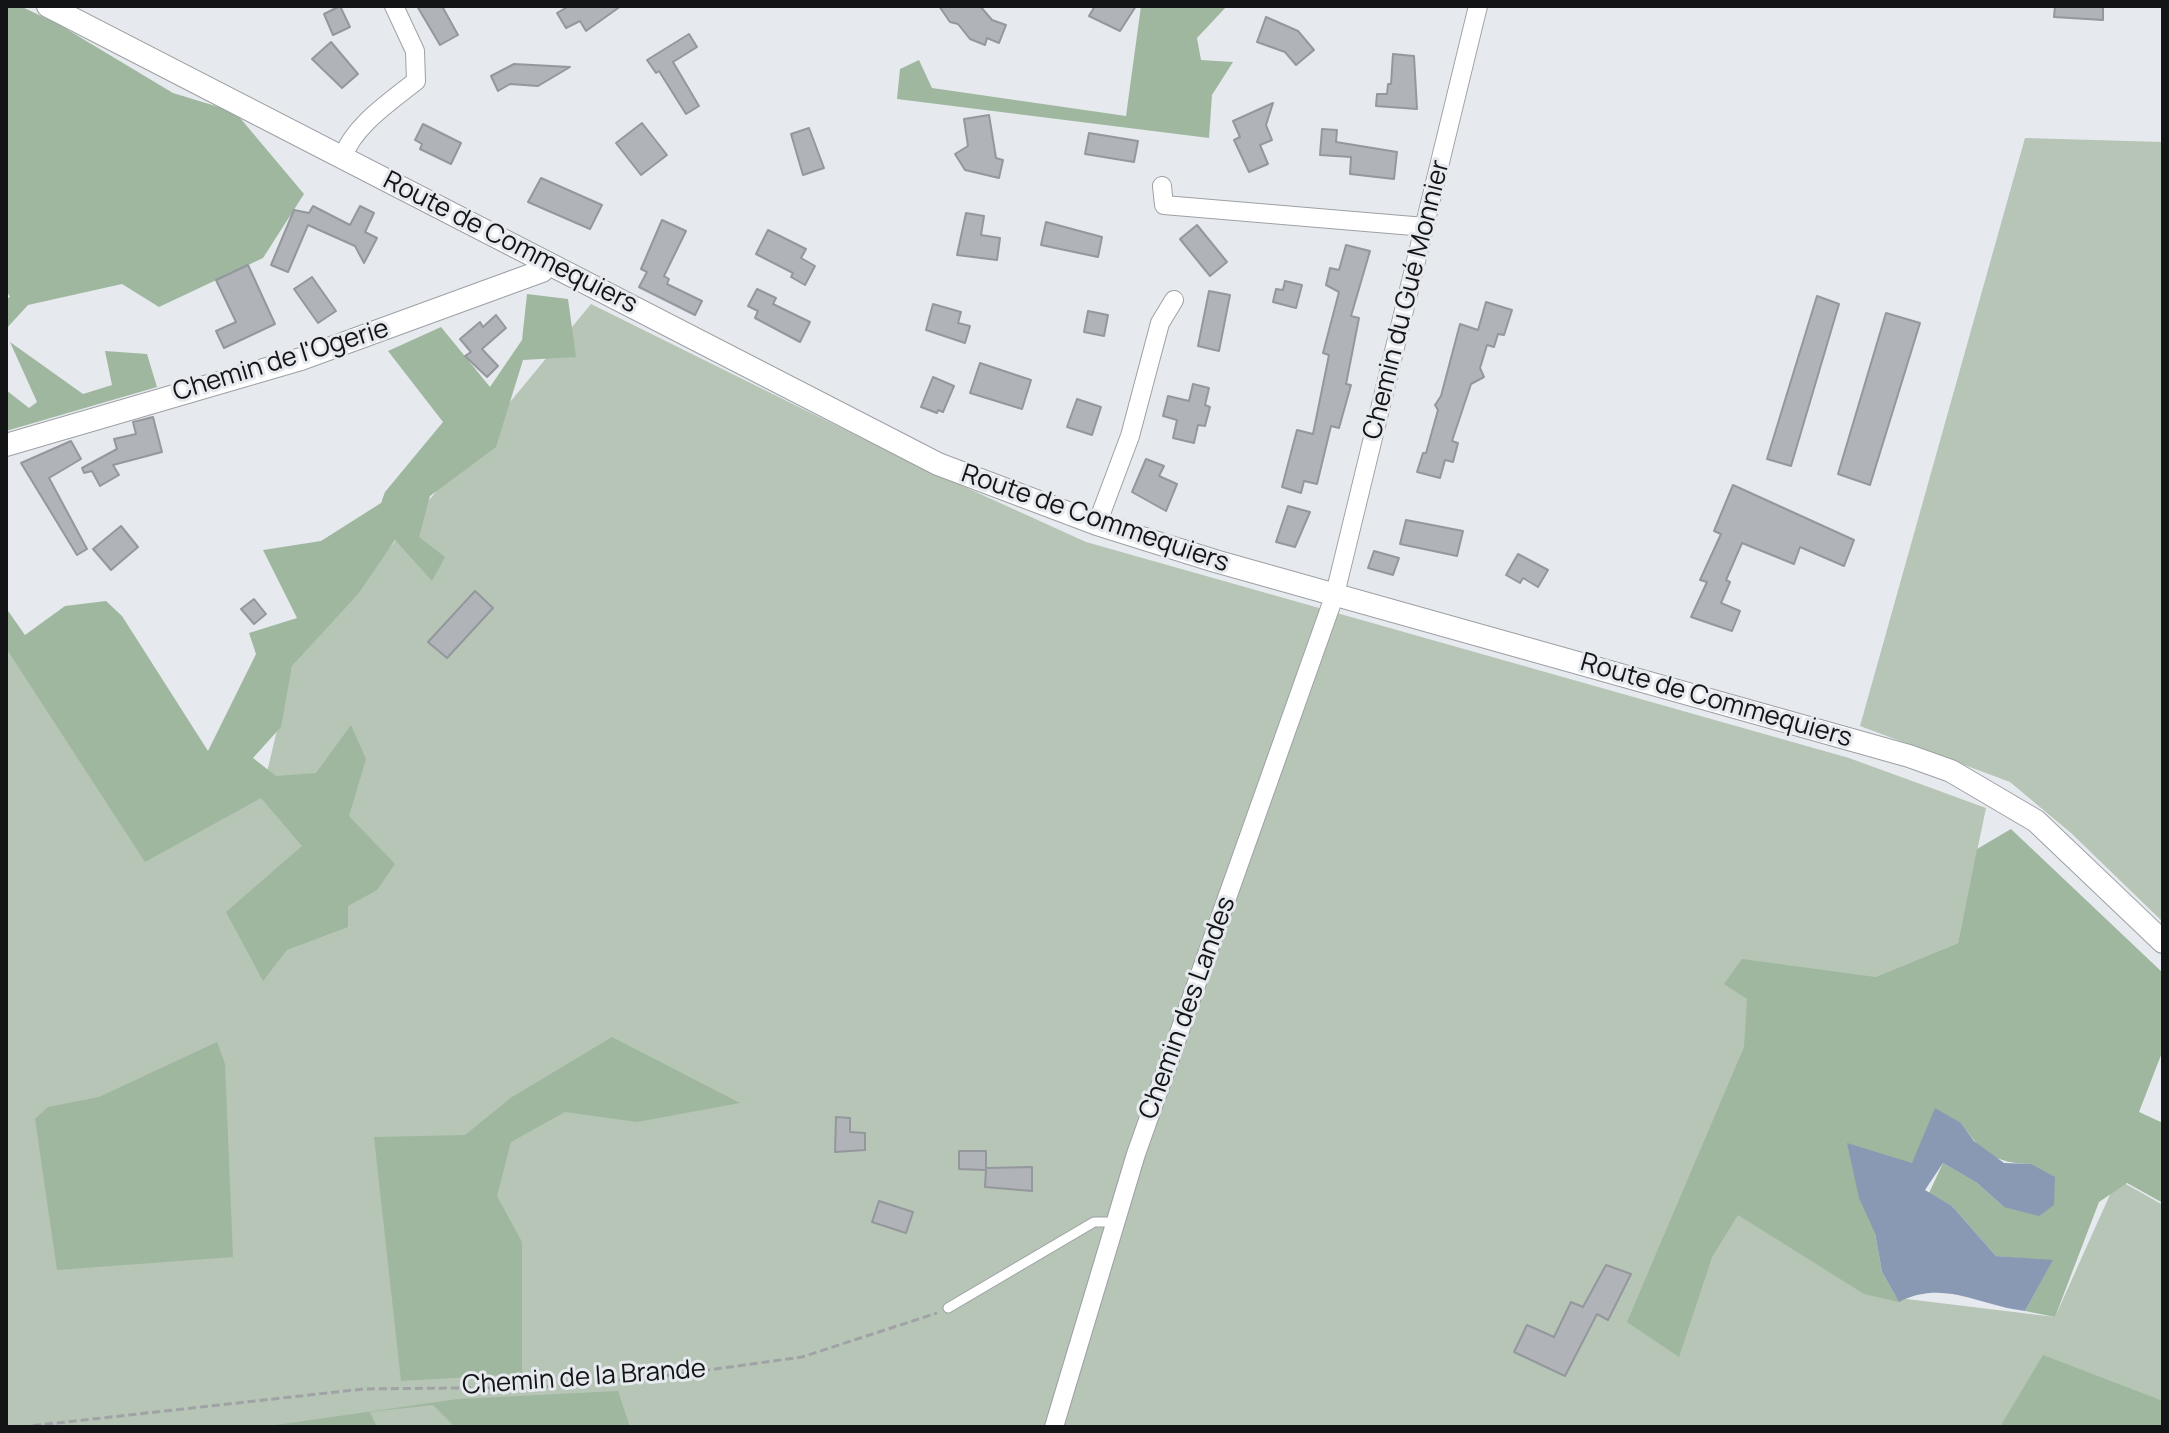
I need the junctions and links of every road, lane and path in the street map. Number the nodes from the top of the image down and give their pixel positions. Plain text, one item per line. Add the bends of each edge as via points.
1 (48, 6) edge
2 (394, 6) edge
3 (1478, 6) edge
4 (343, 157) junction
5 (1162, 186) dead end
6 (1425, 227) junction
7 (549, 264) junction
8 (1174, 300) dead end
9 (6, 445) edge
10 (1097, 524) junction
11 (1335, 594) junction
12 (2163, 942) edge
13 (1116, 1222) junction
14 (948, 1308) joint
15 (21, 1427) edge
16 (1054, 1427) edge

1 - 4 street, Route de Commequiers
2 - 4 street via 415,51 416,81 385,106
3 - 6 street, Chemin du Gué Monnier
4 - 7 street, Route de Commequiers
5 - 6 street via 1164,205
6 - 11 street, Chemin du Gué Monnier
7 - 9 street, Chemin de l'Ogerie via 450,307 301,359
7 - 10 street, Route de Commequiers via 938,464
8 - 10 street via 1160,323 1130,436
10 - 11 street, Route de Commequiers
11 - 12 street, Route de Commequiers via 1951,771 2036,821
11 - 13 street, Chemin des Landes
13 - 14 lane via 1094,1222
13 - 16 street, Chemin des Landes
14 - 15 path, Chemin de la Brande via 802,1357 672,1375 545,1387 363,1389

